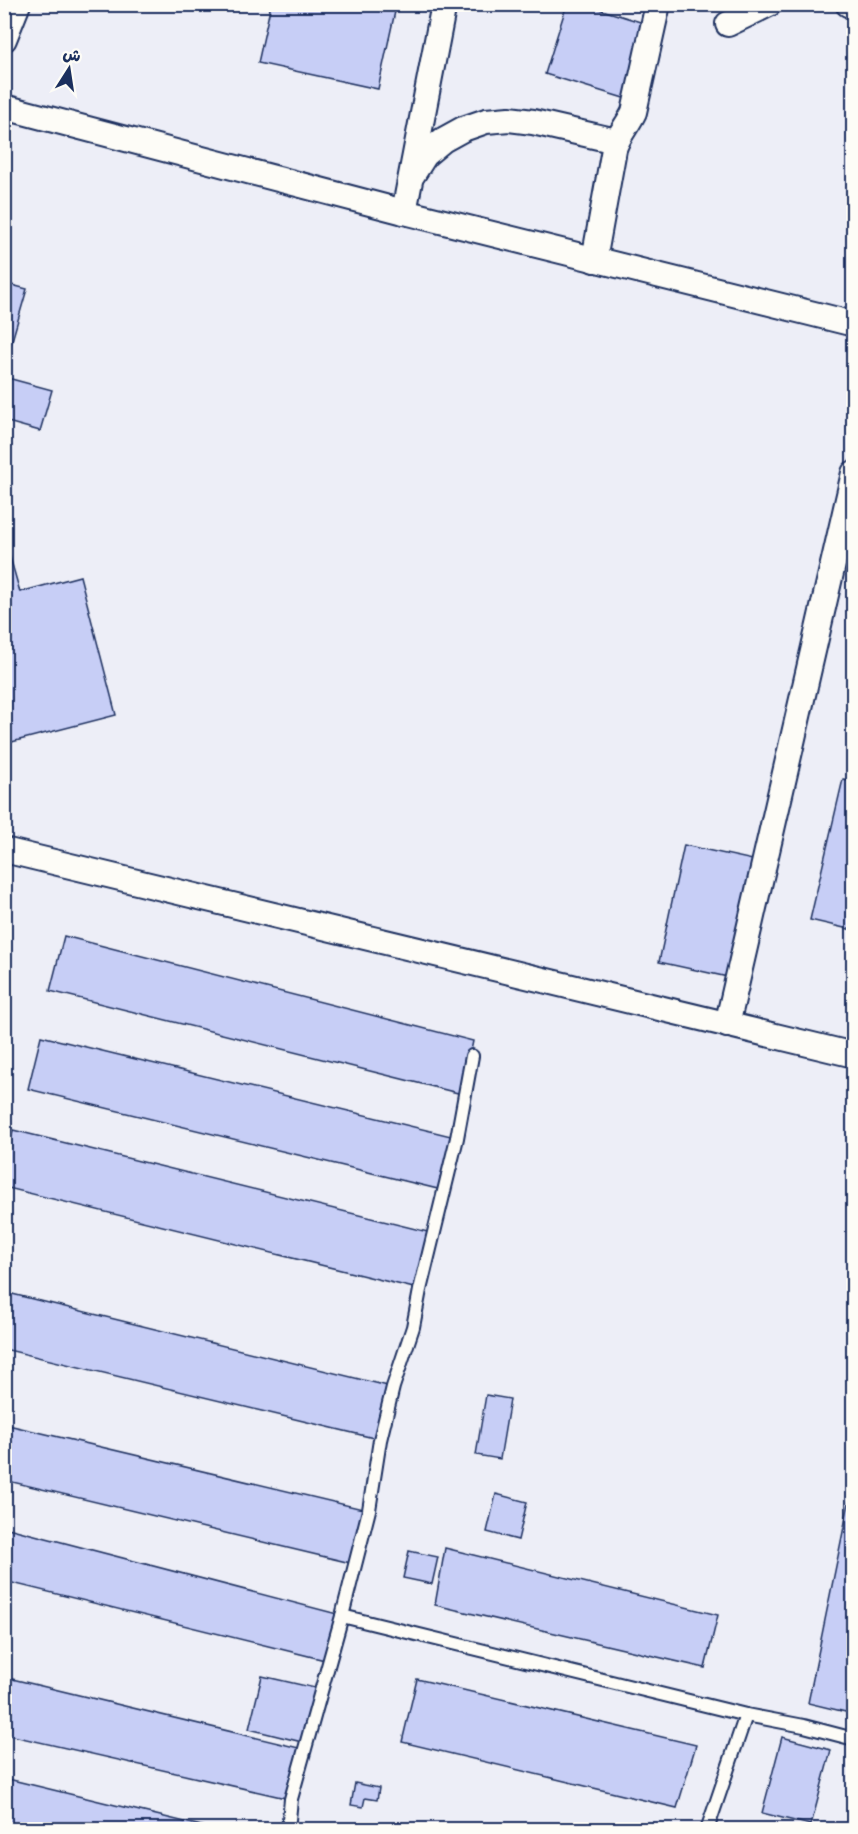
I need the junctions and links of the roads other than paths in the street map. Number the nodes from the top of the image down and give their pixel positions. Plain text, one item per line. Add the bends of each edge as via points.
1 (18, 4) edge
2 (444, 4) edge
3 (658, 4) edge
4 (769, 4) edge
5 (848, 4) edge
6 (854, 7) edge
7 (728, 24) dead end
8 (4, 39) edge
9 (4, 107) edge
10 (616, 141) junction
11 (413, 174) junction
12 (404, 213) junction
13 (594, 260) junction
14 (854, 324) edge
15 (854, 474) edge
16 (4, 850) edge
17 (727, 1025) junction
18 (854, 1055) edge
19 (472, 1056) dead end
20 (342, 1616) junction
21 (746, 1715) junction
22 (854, 1738) edge
23 (288, 1830) edge
24 (707, 1830) edge

1 - 8 street
2 - 11 street
3 - 10 street via 636,103
4 - 7 street
5 - 6 street
9 - 12 street
10 - 11 street via 533,122 486,121 443,140 424,155
10 - 13 street
11 - 12 street
12 - 13 street
13 - 14 street
15 - 17 street
16 - 17 street
17 - 18 street
19 - 20 lane via 457,1138 413,1327 380,1440 369,1510
20 - 21 lane
20 - 23 lane via 291,1799
21 - 22 lane
21 - 24 lane

